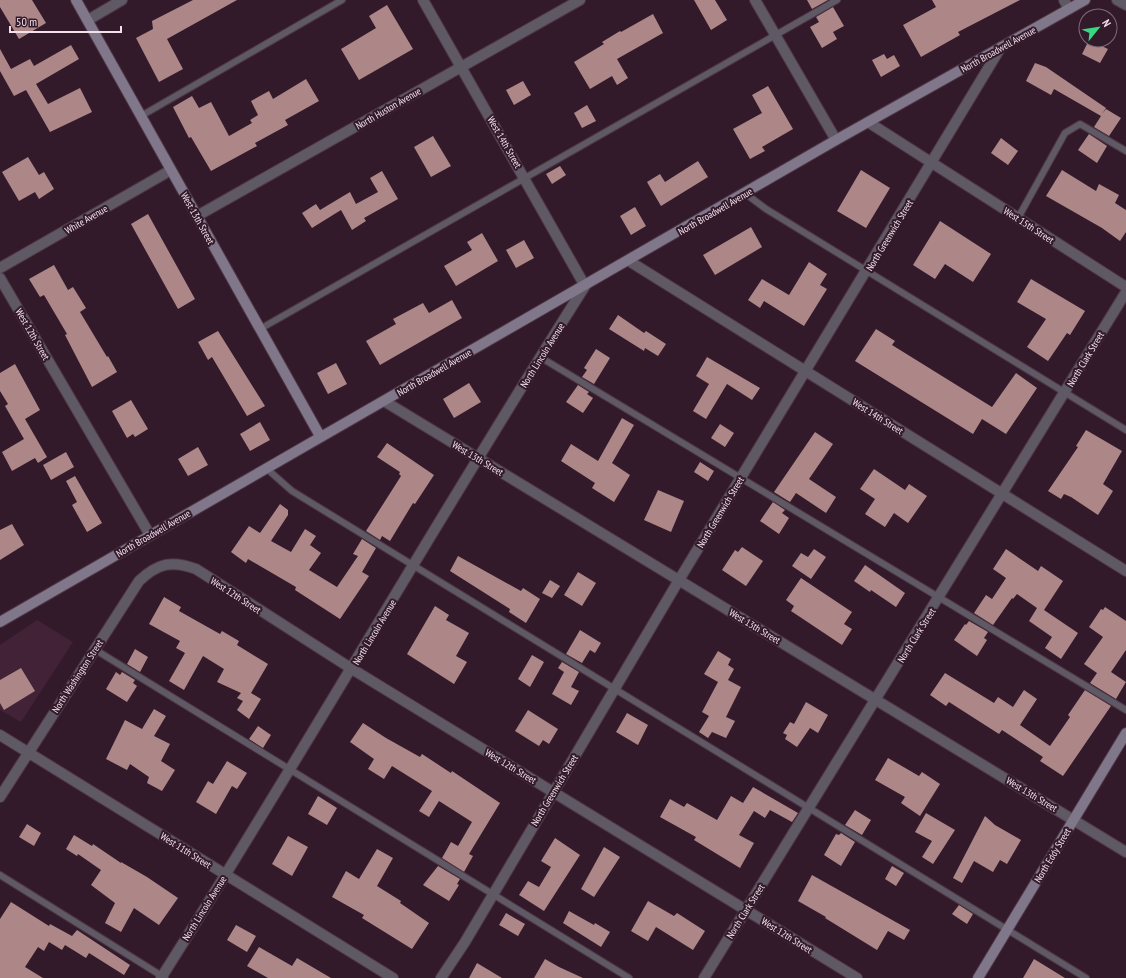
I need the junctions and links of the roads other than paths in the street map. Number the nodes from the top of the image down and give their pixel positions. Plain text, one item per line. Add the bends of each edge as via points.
1 (76, 0) edge
2 (122, 0) edge
3 (342, 0) edge
4 (423, 0) edge
5 (580, 0) edge
6 (755, 0) edge
7 (837, 0) edge
8 (1085, 0) edge
9 (1117, 0) edge
10 (1066, 4) edge
11 (1126, 5) edge
12 (88, 20) junction
13 (775, 36) junction
14 (1001, 47) junction
15 (462, 67) junction
16 (141, 116) junction
17 (868, 122) junction
18 (836, 140) junction
19 (1126, 151) edge
20 (932, 163) junction
21 (171, 170) junction
22 (526, 178) junction
23 (746, 194) junction
24 (197, 216) junction
25 (1018, 218) junction
26 (629, 261) junction
27 (0, 268) edge
28 (867, 271) junction
29 (0, 278) edge
30 (585, 286) junction
31 (1126, 287) edge
32 (1126, 292) edge
33 (260, 329) junction
34 (540, 357) junction
35 (806, 371) junction
36 (1065, 393) junction
37 (384, 401) junction
38 (1126, 430) edge
39 (320, 436) junction
40 (479, 458) junction
41 (266, 468) junction
42 (741, 478) junction
43 (1003, 494) junction
44 (150, 535) junction
45 (163, 565) joint
46 (414, 566) junction
47 (1126, 571) edge
48 (679, 580) junction
49 (939, 597) junction
50 (0, 622) edge
51 (94, 649) junction
52 (352, 669) junction
53 (614, 689) junction
54 (876, 700) junction
55 (1126, 710) edge
56 (1126, 733) edge
57 (0, 735) edge
58 (27, 752) junction
59 (291, 770) junction
60 (553, 792) junction
61 (0, 797) edge
62 (808, 809) junction
63 (1073, 820) junction
64 (1126, 852) edge
65 (225, 874) junction
66 (0, 875) edge
67 (493, 894) junction
68 (746, 910) junction
69 (1006, 931) junction
70 (162, 977) edge
71 (393, 978) edge
72 (441, 978) edge
73 (629, 978) edge
74 (704, 978) edge
75 (857, 978) edge
76 (978, 978) edge
77 (1086, 978) edge

1 - 12 main road, West 13th Street
2 - 12 street
3 - 16 lane
4 - 15 street, West 14th Street
5 - 15 street, North Huston Avenue
6 - 13 street
7 - 13 lane
8 - 10 main road, North Broadwell Avenue
9 - 11 street
10 - 14 main road, North Broadwell Avenue
12 - 16 main road, West 13th Street
13 - 18 street
13 - 22 lane
14 - 17 main road, North Broadwell Avenue
14 - 20 street, North Greenwich Street
15 - 22 street, West 14th Street
15 - 24 street, North Huston Avenue
16 - 21 main road, West 13th Street
17 - 18 main road, North Broadwell Avenue
17 - 20 street
18 - 23 main road, North Broadwell Avenue
19 - 25 lane via 1080,124 1065,133
20 - 25 street, West 15th Street
20 - 28 street, North Greenwich Street
21 - 24 main road, West 13th Street
21 - 27 street, White Avenue
22 - 30 street, West 14th Street
22 - 33 lane
23 - 26 main road, North Broadwell Avenue
23 - 28 lane
24 - 33 main road, West 13th Street
25 - 31 street, West 15th Street
26 - 30 main road, North Broadwell Avenue
26 - 35 street, West 14th Street
28 - 35 street, North Greenwich Street
28 - 36 lane
29 - 44 street, West 12th Street
30 - 34 street, North Lincoln Avenue
30 - 37 main road, North Broadwell Avenue
32 - 36 street, North Clark Street
33 - 39 main road, West 13th Street
34 - 40 street, North Lincoln Avenue
34 - 42 lane
35 - 42 street, North Greenwich Street
35 - 43 street, West 14th Street
36 - 38 lane
36 - 43 street, North Clark Street
37 - 39 main road, North Broadwell Avenue
37 - 40 street, West 13th Street
39 - 41 main road, North Broadwell Avenue
40 - 46 street, North Lincoln Avenue
40 - 48 street, West 13th Street
41 - 44 main road, North Broadwell Avenue
41 - 46 lane via 292,491
42 - 48 street, North Greenwich Street
42 - 49 lane
43 - 47 street, West 14th Street
43 - 49 street, North Clark Street
44 - 50 main road, North Broadwell Avenue
45 - 51 street, North Washington Street via 148,572 139,581
45 - 52 street, West 12th Street via 170,563 196,570
46 - 52 street, North Lincoln Avenue
46 - 53 lane
48 - 53 street, North Greenwich Street
48 - 54 street, West 13th Street
49 - 54 street, North Clark Street
49 - 55 lane
51 - 58 street, North Washington Street
51 - 59 lane
52 - 59 street, North Lincoln Avenue
52 - 60 street, West 12th Street
53 - 60 street, North Greenwich Street
53 - 62 lane
54 - 62 street, North Clark Street
54 - 63 street, West 13th Street
56 - 63 main road, North Eddy Street
57 - 58 street, West 11th Street
58 - 61 street, North Washington Street
58 - 65 street, West 11th Street
59 - 65 street, North Lincoln Avenue
59 - 67 lane
60 - 67 street, North Greenwich Street
60 - 68 street, West 12th Street
62 - 68 street, North Clark Street
62 - 69 lane
63 - 64 street, West 13th Street
63 - 69 main road, North Eddy Street
65 - 70 street, North Lincoln Avenue
65 - 71 street, West 11th Street
66 - 70 lane
67 - 72 street, North Greenwich Street
67 - 73 lane
68 - 74 street, North Clark Street
68 - 75 street, West 12th Street
69 - 76 main road, North Eddy Street
69 - 77 lane

